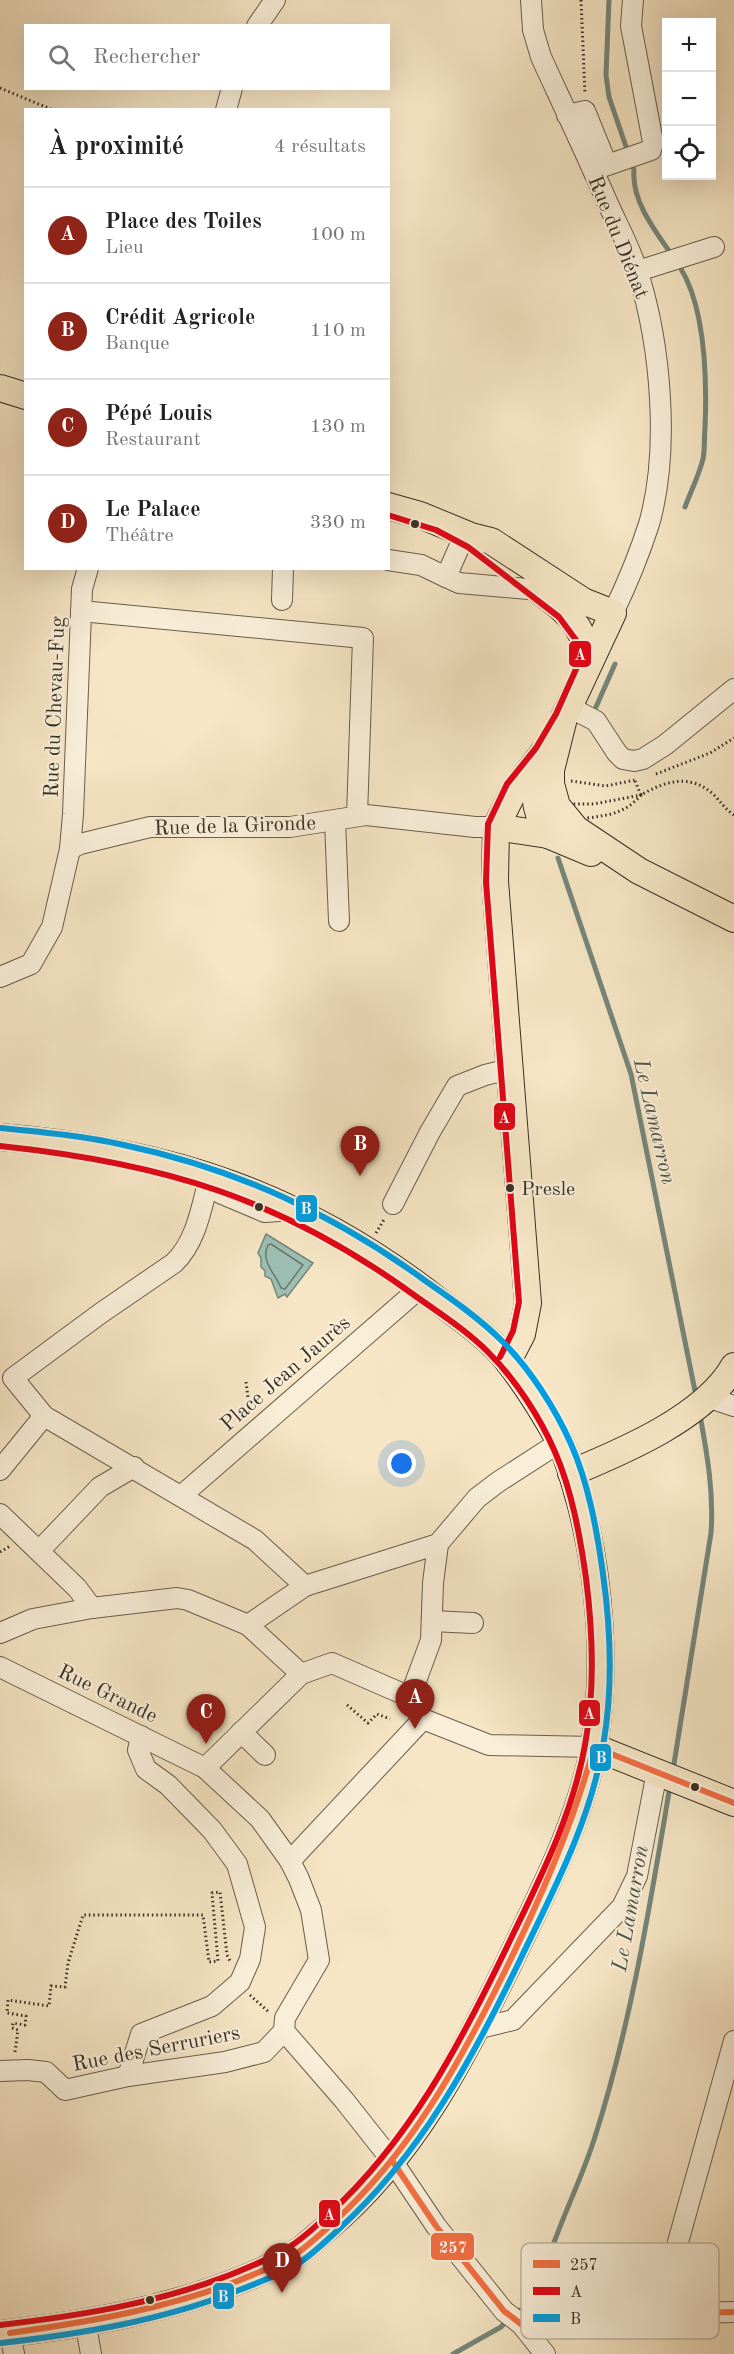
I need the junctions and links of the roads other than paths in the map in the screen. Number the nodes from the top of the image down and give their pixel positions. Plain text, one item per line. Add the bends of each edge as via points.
1 (275, 0) edge
2 (531, 0) edge
3 (633, 0) edge
4 (258, 24) edge
5 (231, 90) edge
6 (227, 108) edge
7 (606, 165) junction
8 (714, 247) dead end
9 (646, 268) junction
10 (0, 388) edge
11 (24, 395) edge
12 (390, 507) edge
13 (468, 535) junction
14 (390, 560) edge
15 (87, 570) edge
16 (283, 570) edge
17 (446, 577) junction
18 (539, 590) junction
19 (282, 600) dead end
20 (81, 610) junction
21 (612, 613) junction
22 (590, 659) junction
23 (734, 689) edge
24 (567, 712) junction
25 (543, 753) junction
26 (552, 804) junction
27 (73, 814) junction
28 (357, 816) junction
29 (335, 821) junction
30 (496, 827) junction
31 (102, 840) junction
32 (70, 849) junction
33 (734, 919) edge
34 (339, 921) dead end
35 (0, 976) edge
36 (510, 1069) junction
37 (0, 1137) edge
38 (210, 1175) junction
39 (393, 1204) road end
40 (421, 1287) junction
41 (508, 1361) junction
42 (734, 1366) edge
43 (6, 1375) edge
44 (722, 1402) edge
45 (44, 1416) junction
46 (560, 1442) junction
47 (134, 1467) junction
48 (0, 1470) edge
49 (571, 1473) junction
50 (182, 1496) junction
51 (0, 1514) edge
52 (438, 1544) junction
53 (40, 1550) junction
54 (305, 1586) junction
55 (92, 1608) junction
56 (432, 1621) junction
57 (473, 1623) dead end
58 (248, 1625) junction
59 (0, 1633) edge
60 (0, 1667) edge
61 (301, 1674) junction
62 (410, 1697) junction
63 (423, 1719) junction
64 (241, 1732) junction
65 (141, 1736) junction
66 (594, 1747) junction
67 (266, 1755) dead end
68 (205, 1768) junction
69 (657, 1772) junction
70 (734, 1803) edge
71 (290, 1861) junction
72 (279, 2024) junction
73 (476, 2029) junction
74 (734, 2041) edge
75 (0, 2071) edge
76 (128, 2076) junction
77 (393, 2162) junction
78 (678, 2243) edge
79 (719, 2312) edge
80 (734, 2312) edge
81 (515, 2319) junction
82 (521, 2319) edge
83 (85, 2322) junction
84 (521, 2326) edge
85 (532, 2339) edge
86 (8, 2341) edge
87 (91, 2354) edge
88 (545, 2354) edge

1 - 4 street
2 - 7 street, Rue du Diénat via 533,30 541,57
3 - 7 street via 631,26 654,142 651,150
5 - 6 street
7 - 9 street, Rue du Diénat
8 - 9 street
9 - 21 street, Rue du Diénat via 660,385 657,478 649,522 632,573
10 - 11 main road
12 - 13 main road
13 - 17 street
13 - 18 main road
13 - 21 main road via 491,541 583,600
14 - 17 street via 421,565
15 - 20 street, Rue du Chevau-Fug
16 - 19 street
17 - 18 street via 459,583
18 - 22 main road via 566,611 584,636
20 - 27 street, Rue du Chevau-Fug
20 - 28 street via 363,638
21 - 22 main road, Rue du Diénat
22 - 24 main road, Rue du Diénat
23 - 24 street via 665,745 634,761 617,753 596,722
24 - 25 main road, Rue du Diénat
24 - 26 main road, Rue du Diénat via 554,754
25 - 26 main road, Rue du Diénat via 536,775
25 - 30 main road via 515,789
26 - 30 main road, Rue de la Gironde
26 - 33 main road, Rue de la Gironde via 613,863 639,871
27 - 31 street
27 - 32 street, Rue du Chevau-Fug
28 - 29 street, Rue de la Gironde
28 - 30 street, Rue de la Gironde
29 - 31 street, Rue de la Gironde via 290,827 150,827
29 - 34 street
30 - 36 main road via 495,881
31 - 32 street, Rue de la Gironde
32 - 35 street, Rue du Chevau-Fug via 52,927 31,964
36 - 39 street via 457,1086 424,1129
36 - 41 main road via 528,1304 522,1334
37 - 38 main road via 83,1147
38 - 40 main road via 295,1209
38 - 43 street via 191,1240 174,1263
40 - 41 main road
40 - 50 street, Place Jean Jaurès
41 - 46 main road
42 - 44 main road
43 - 45 street
44 - 49 main road
45 - 47 street
45 - 48 street
46 - 49 main road
46 - 52 street via 477,1498
47 - 50 street
47 - 53 street via 100,1487
49 - 66 main road via 597,1582 600,1640
50 - 54 street via 255,1540
51 - 53 street
52 - 54 street
52 - 56 street
53 - 55 street
54 - 58 street
55 - 58 street via 177,1598
55 - 59 street via 33,1619
56 - 57 street
56 - 62 street via 431,1640
58 - 61 street
60 - 65 street, Rue Grande
61 - 62 street via 332,1663
61 - 64 street
62 - 63 street
63 - 66 street via 489,1745
63 - 71 street
64 - 67 street
64 - 68 street
65 - 68 street, Rue Grande
65 - 76 street via 138,1750 146,1769 168,1785 212,1830 237,1864 255,1927 250,1959 240,1982 212,2006 141,2034
66 - 69 main road
66 - 73 main road via 567,1836
68 - 71 street, Rue Grande via 260,1820
69 - 70 main road
69 - 73 street via 637,1876 622,1907 513,2020
71 - 72 street, Rue Grande via 311,1910 319,1960
72 - 76 street, Rue des Serruriers via 264,2052 225,2062
72 - 77 street
73 - 77 main road via 420,2125
74 - 78 street
75 - 76 street, Rue des Serruriers via 46,2072 65,2090
77 - 81 street via 436,2226
77 - 83 main road via 349,2210 289,2258 193,2297
79 - 80 street
81 - 82 street
81 - 84 street
83 - 86 main road
83 - 87 street
85 - 88 street

